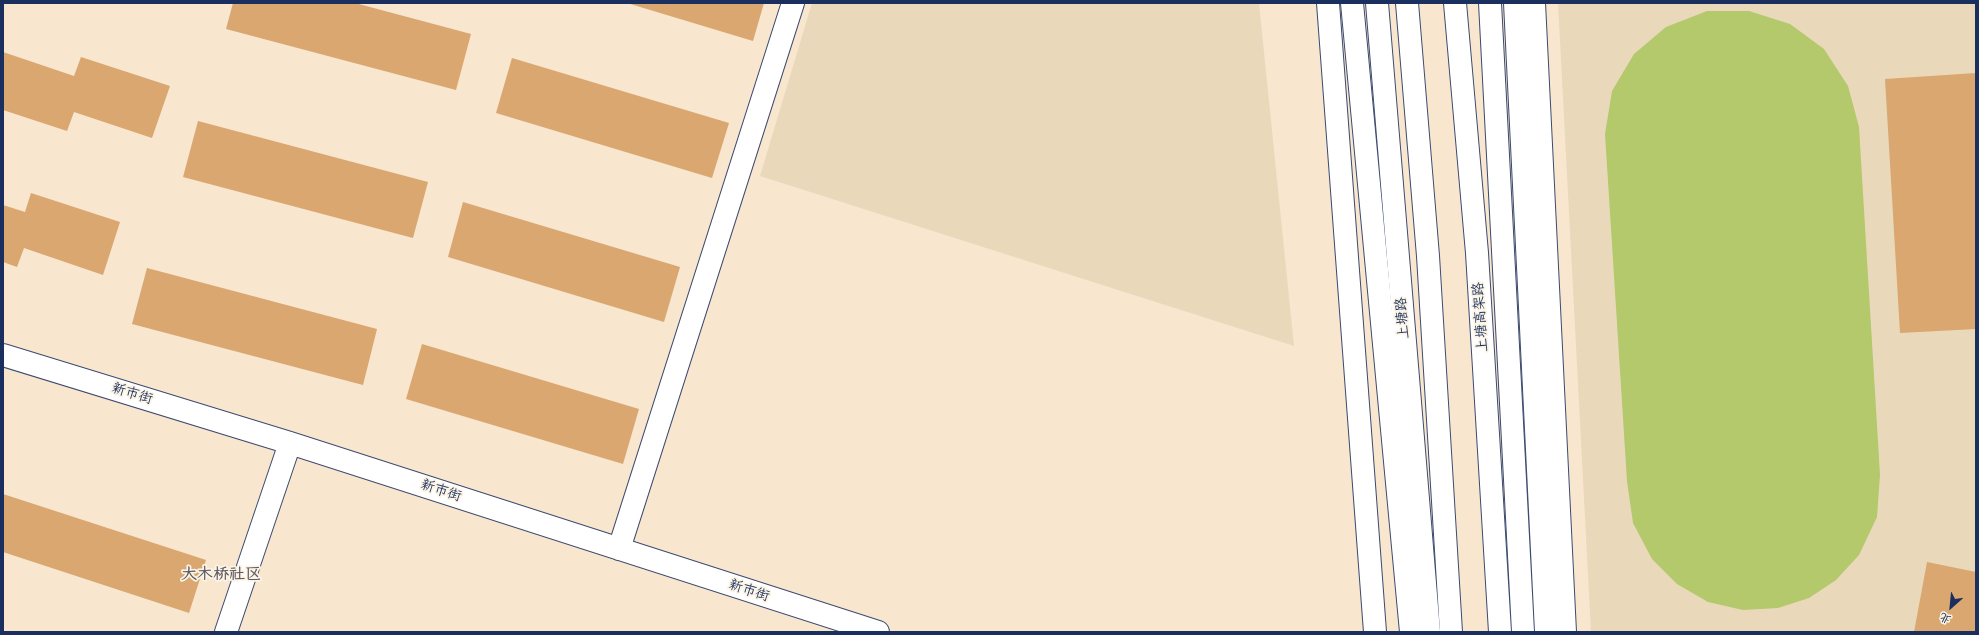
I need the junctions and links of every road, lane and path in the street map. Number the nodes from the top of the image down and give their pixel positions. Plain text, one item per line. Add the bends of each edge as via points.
1 (793, 3) edge
2 (1328, 3) edge
3 (1352, 3) edge
4 (1377, 3) edge
5 (1407, 3) edge
6 (1455, 3) edge
7 (1490, 3) edge
8 (1515, 3) edge
9 (1534, 3) edge
10 (3, 355) edge
11 (290, 442) junction
12 (619, 549) junction
13 (226, 632) edge
14 (878, 632) edge
15 (1375, 632) edge
16 (1411, 632) edge
17 (1429, 632) edge
18 (1451, 632) edge
19 (1500, 632) edge
20 (1523, 632) edge
21 (1546, 632) edge
22 (1565, 632) edge

1 - 12 main road
2 - 15 main road
3 - 16 main road
4 - 17 main road, 上塘路
5 - 18 main road via 1428,256
6 - 19 main road, 上塘高架路 via 1477,253
7 - 20 main road
8 - 21 main road
9 - 22 main road
10 - 11 main road, 新市街
11 - 12 main road, 新市街
11 - 13 main road
12 - 14 main road, 新市街

